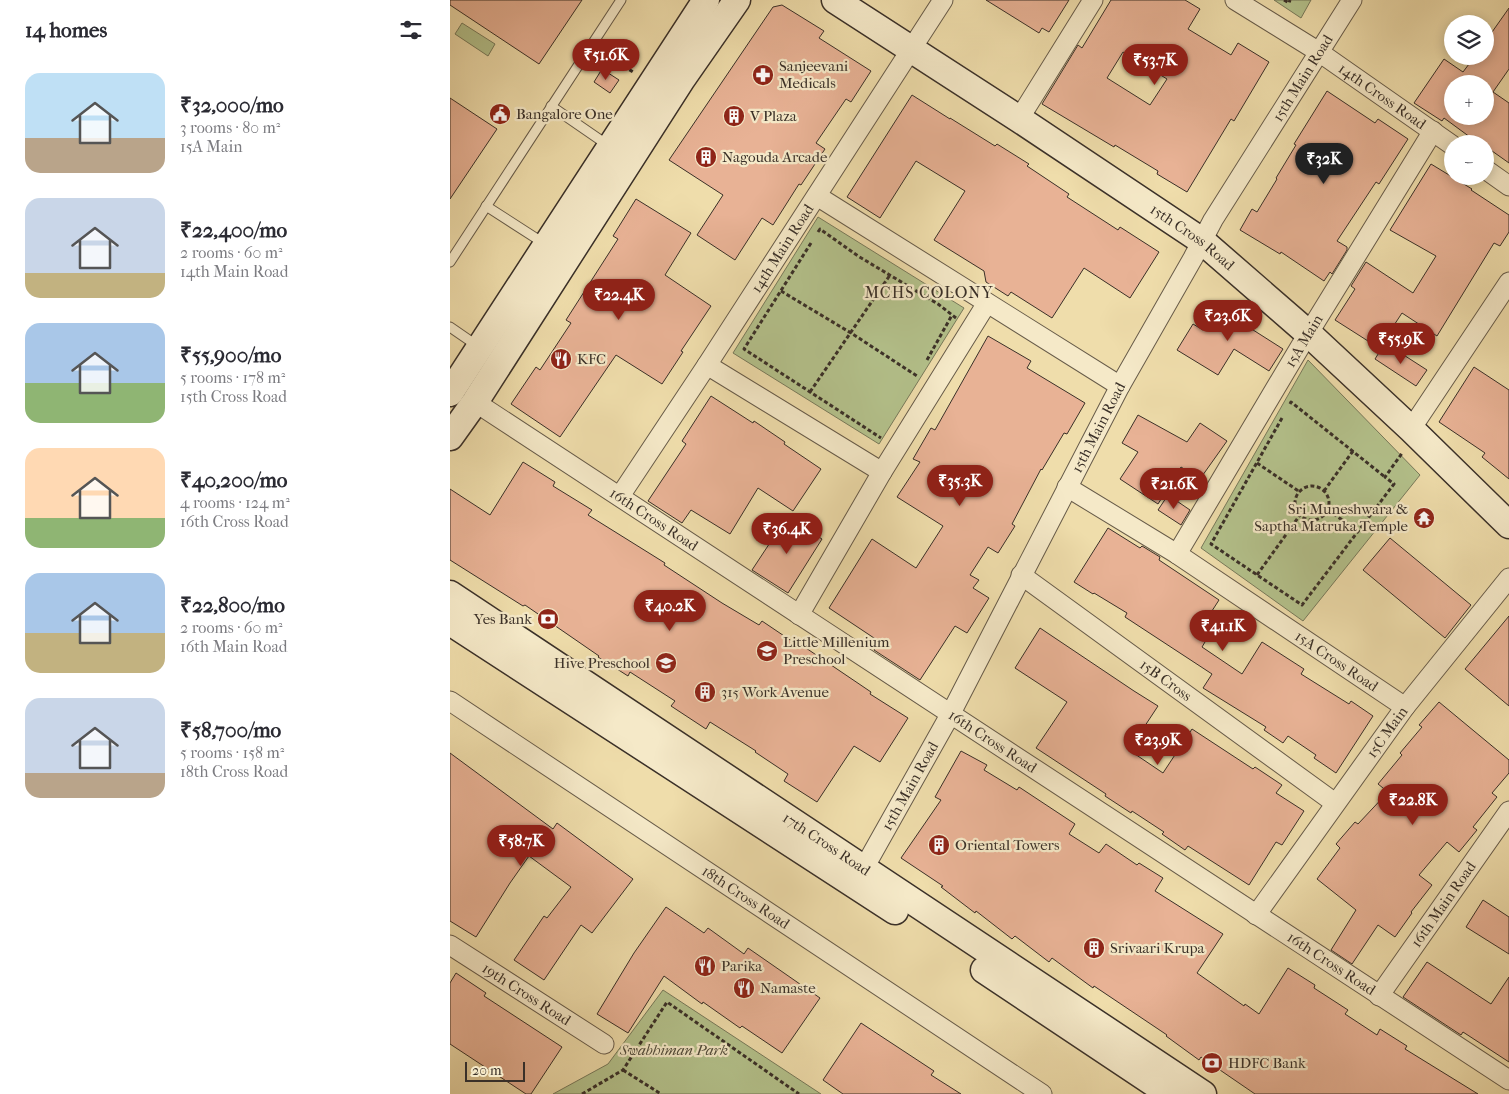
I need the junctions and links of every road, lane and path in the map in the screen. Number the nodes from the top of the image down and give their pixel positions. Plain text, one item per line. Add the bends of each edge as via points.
1 (621, 0) edge
2 (706, 0) edge
3 (737, 0) edge
4 (835, 0) edge
5 (943, 0) edge
6 (1093, 0) edge
7 (1235, 0) edge
8 (1284, 0) edge
9 (1290, 0) edge
10 (1352, 0) edge
11 (591, 45) junction
12 (911, 49) junction
13 (1319, 52) junction
14 (636, 74) dead end
15 (551, 106) junction
16 (1019, 119) junction
17 (1433, 131) junction
18 (1444, 139) edge
19 (610, 146) junction
20 (1494, 175) edge
21 (1509, 186) edge
22 (816, 196) junction
23 (486, 206) junction
24 (1202, 241) junction
25 (547, 246) junction
26 (450, 262) edge
27 (890, 275) junction
28 (1509, 282) edge
29 (781, 292) junction
30 (987, 303) junction
31 (450, 327) edge
32 (851, 333) junction
33 (1309, 334) junction
34 (480, 348) junction
35 (926, 361) dead end
36 (707, 365) junction
37 (922, 369) dead end
38 (918, 376) junction
39 (913, 384) dead end
40 (1120, 386) junction
41 (810, 392) junction
42 (450, 393) edge
43 (475, 402) junction
44 (886, 431) dead end
45 (450, 437) edge
46 (1408, 439) junction
47 (1353, 451) junction
48 (1257, 463) junction
49 (882, 472) junction
50 (1385, 476) junction
51 (1067, 487) junction
52 (1324, 490) junction
53 (1300, 492) junction
54 (620, 496) junction
55 (1328, 510) junction
56 (1300, 515) junction
57 (1509, 525) edge
58 (1358, 531) junction
59 (1177, 554) junction
60 (1021, 575) junction
61 (1257, 575) junction
62 (1509, 578) edge
63 (450, 594) edge
64 (799, 615) junction
65 (450, 622) edge
66 (450, 702) edge
67 (1405, 707) junction
68 (950, 715) junction
69 (1335, 803) junction
70 (1509, 811) edge
71 (864, 868) junction
72 (1256, 915) junction
73 (450, 945) edge
74 (1379, 996) junction
75 (604, 1044) dead end
76 (623, 1070) junction
77 (1509, 1080) edge
78 (582, 1094) edge
79 (661, 1094) edge
80 (799, 1094) edge
81 (1042, 1094) edge
82 (1170, 1094) edge
83 (1203, 1094) edge

1 - 11 lane
2 - 19 main road
3 - 43 main road
4 - 12 main road, 15th Cross Road
5 - 12 street, 14th Main Road
6 - 16 street
7 - 13 street, 14th Cross Road
8 - 9 path via 1288,3
10 - 13 street, 15th Main Road
11 - 14 path
11 - 15 lane
12 - 16 main road, 15th Cross Road
12 - 22 street, 14th Main Road
13 - 17 street, 14th Cross Road
13 - 24 street, 15th Main Road
15 - 19 lane
15 - 23 lane
16 - 24 main road, 15th Cross Road
17 - 18 street, 14th Cross Road
17 - 33 street, 15A Main
19 - 25 main road
20 - 21 street
22 - 30 street
22 - 36 street, 14th Main Road
23 - 25 lane
23 - 26 lane
24 - 33 main road, 15th Cross Road
24 - 40 street, 15th Main Road
25 - 34 main road
27 - 29 path via 820,229
27 - 32 path
27 - 35 path via 952,315
28 - 46 street
29 - 32 path
29 - 41 path via 744,349
30 - 40 street
30 - 49 street
31 - 34 lane
32 - 38 path
32 - 41 path
33 - 46 main road, 15th Cross Road
33 - 59 street, 15A Main
34 - 42 main road
36 - 49 street
36 - 54 street, 14th Main Road
37 - 38 path
38 - 39 path
40 - 51 street, 15th Main Road
41 - 44 path via 881,439
43 - 45 main road
43 - 54 street, 16th Cross Road
46 - 50 path
46 - 57 main road, 15th Cross Road
47 - 48 path via 1291,402
47 - 50 path
47 - 52 path
48 - 53 path
48 - 61 path via 1211,544
49 - 64 street
50 - 58 path via 1394,484
51 - 59 street, 15A Cross Road
51 - 60 street, 15th Main Road
52 - 53 path via 1308,486
52 - 55 path
53 - 56 path via 1296,502
54 - 64 street, 16th Cross Road
55 - 56 path via 1313,520
55 - 58 path
56 - 61 path
58 - 61 path via 1302,605
59 - 67 street, 15A Cross Road
60 - 68 street, 15th Main Road
60 - 69 street, 15B Cross
62 - 67 street, 15C Main
63 - 71 main road, 17th Cross Road
64 - 68 street, 16th Cross Road
65 - 82 main road, 17th Cross Road
66 - 81 street, 18th Cross Road
67 - 69 street, 15C Main
68 - 71 street, 15th Main Road
68 - 72 street, 16th Cross Road
69 - 72 street, 15C Main
70 - 74 street, 16th Main Road
71 - 83 main road, 17th Cross Road
72 - 74 street, 16th Cross Road
73 - 75 street, 19th Cross Road
74 - 77 street, 16th Cross Road
76 - 78 path
76 - 79 path
76 - 80 path via 667,1002

